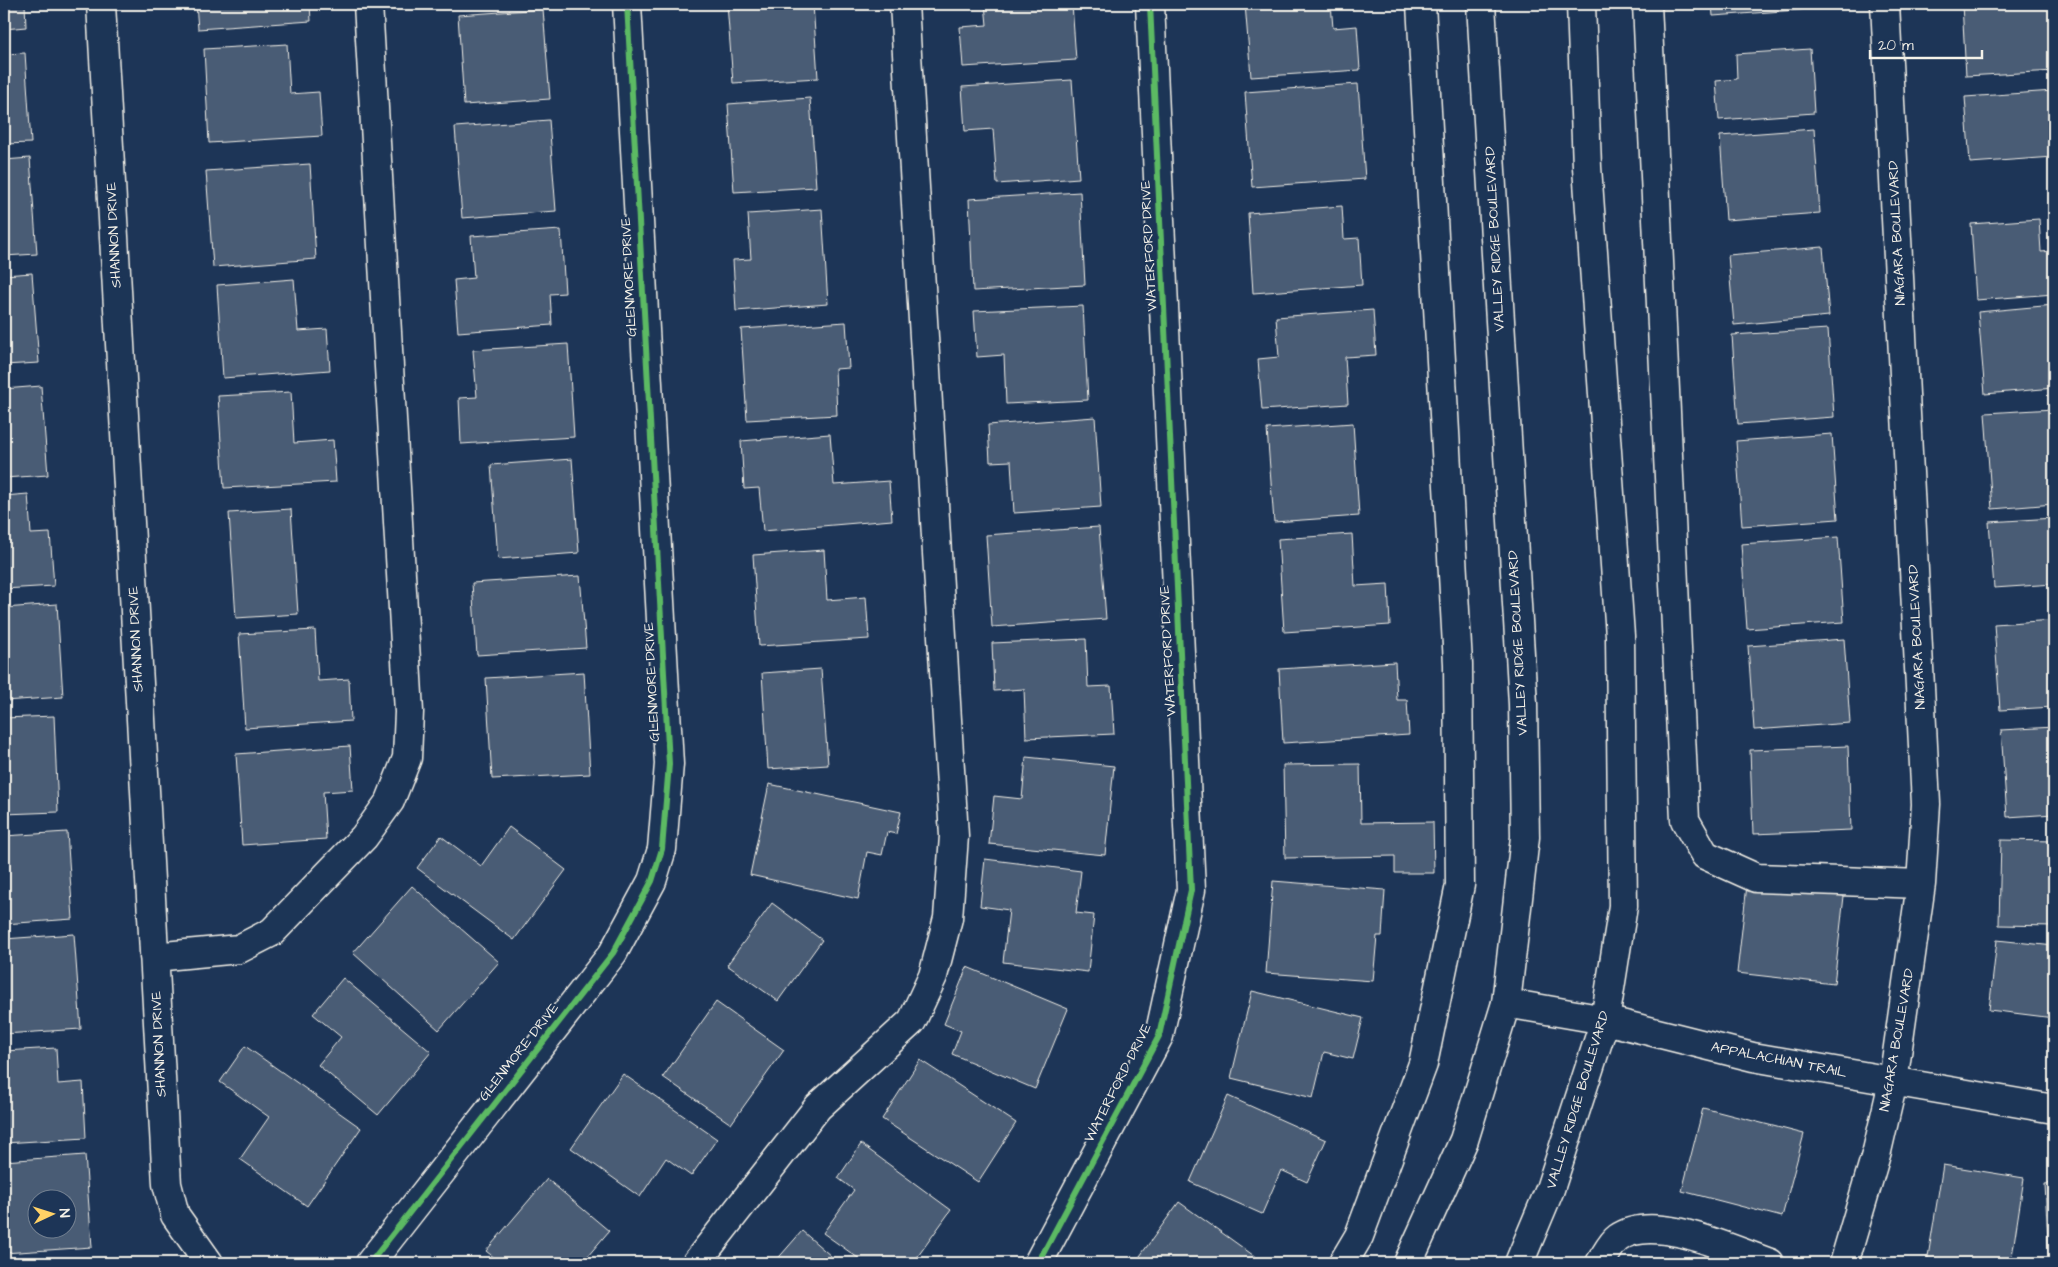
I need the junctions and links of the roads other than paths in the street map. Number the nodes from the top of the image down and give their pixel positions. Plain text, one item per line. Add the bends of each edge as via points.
1 (101, 4) edge
2 (368, 4) edge
3 (626, 4) edge
4 (904, 4) edge
5 (1150, 4) edge
6 (1421, 4) edge
7 (1481, 4) edge
8 (1581, 4) edge
9 (1647, 4) edge
10 (1885, 4) edge
11 (1921, 884) junction
12 (154, 957) junction
13 (1506, 1003) junction
14 (1605, 1020) junction
15 (1893, 1082) junction
16 (2054, 1107) edge
17 (208, 1263) edge
18 (370, 1263) edge
19 (696, 1263) edge
20 (1038, 1263) edge
21 (1343, 1263) edge
22 (1408, 1263) edge
23 (1519, 1263) edge
24 (1600, 1263) edge
25 (1770, 1263) edge
26 (1844, 1263) edge

1 - 12 street, SHANNON DRIVE
2 - 12 street via 409,712 407,758 390,801 364,837 272,932 239,949
3 - 18 street, GLENMORE DRIVE via 669,764 662,849 652,882 613,953
4 - 19 street via 954,836 948,918 933,976 912,1021 818,1107
5 - 20 street, WATERFORD DRIVE via 1191,890 1159,1036
6 - 21 street via 1458,664 1460,885 1423,1064 1359,1236
7 - 13 street, VALLEY RIDGE BOULEVARD via 1523,713 1525,837
8 - 14 street, VALLEY RIDGE BOULEVARD via 1587,168 1620,636 1623,906
9 - 11 street via 1685,820 1705,855 1756,878
10 - 11 street, NIAGARA BOULEVARD via 1926,804
11 - 15 street, NIAGARA BOULEVARD
12 - 17 street, SHANNON DRIVE via 167,1184 175,1215
13 - 14 street, APPALACHIAN TRAIL
13 - 22 street, VALLEY RIDGE BOULEVARD via 1464,1140
14 - 15 street, APPALACHIAN TRAIL via 1753,1057
14 - 23 street, VALLEY RIDGE BOULEVARD via 1550,1189
15 - 16 street, APPALACHIAN TRAIL
15 - 26 street, NIAGARA BOULEVARD via 1877,1151
24 - 25 street via 1617,1238 1639,1229 1677,1231

